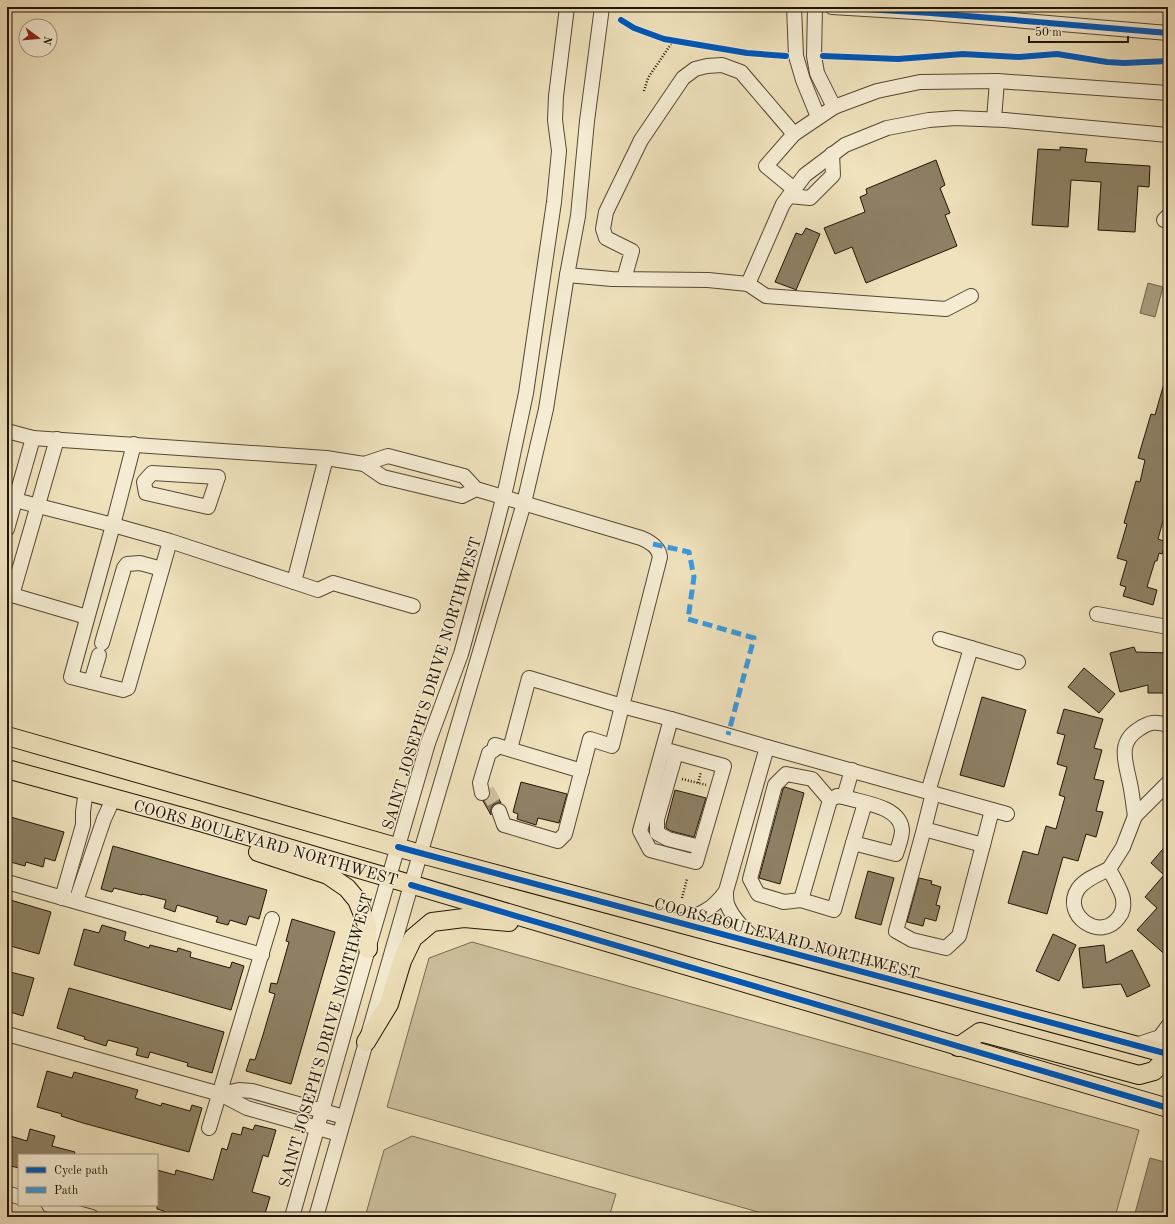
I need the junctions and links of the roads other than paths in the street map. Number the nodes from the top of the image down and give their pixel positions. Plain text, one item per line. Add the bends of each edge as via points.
1 (567, 7) edge
2 (602, 7) edge
3 (794, 7) edge
4 (814, 7) edge
5 (832, 7) edge
6 (931, 10) edge
7 (1168, 33) edge
8 (997, 82) junction
9 (1168, 93) edge
10 (834, 107) junction
11 (818, 117) junction
12 (994, 119) junction
13 (794, 134) junction
14 (1168, 135) edge
15 (832, 154) junction
16 (791, 193) junction
17 (567, 275) junction
18 (624, 279) junction
19 (748, 284) junction
20 (971, 296) dead end
21 (7, 431) edge
22 (32, 438) junction
23 (57, 439) junction
24 (134, 444) junction
25 (326, 458) junction
26 (364, 464) junction
27 (125, 478) junction
28 (144, 482) junction
29 (476, 489) junction
30 (503, 497) junction
31 (15, 500) junction
32 (524, 503) junction
33 (38, 505) junction
34 (113, 525) junction
35 (7, 529) edge
36 (170, 541) junction
37 (162, 569) junction
38 (294, 582) junction
39 (413, 606) dead end
40 (1097, 614) dead end
41 (87, 617) junction
42 (1168, 627) edge
43 (940, 639) dead end
44 (971, 648) junction
45 (1018, 662) dead end
46 (91, 682) junction
47 (622, 706) junction
48 (671, 719) junction
49 (1168, 725) edge
50 (7, 736) edge
51 (768, 747) junction
52 (510, 749) junction
53 (663, 749) junction
54 (676, 753) junction
55 (7, 769) edge
56 (852, 770) junction
57 (582, 771) junction
58 (1168, 783) edge
59 (86, 790) junction
60 (485, 791) dead end
61 (930, 793) junction
62 (114, 797) junction
63 (844, 797) junction
64 (830, 800) junction
65 (864, 803) junction
66 (992, 810) junction
67 (496, 813) tunnel mouth
68 (1007, 814) dead end
69 (1135, 816) junction
70 (196, 821) junction
71 (924, 829) junction
72 (853, 843) junction
73 (983, 845) junction
74 (398, 847) junction
75 (700, 847) junction
76 (421, 854) junction
77 (1109, 869) dead end
78 (390, 878) junction
79 (7, 882) edge
80 (411, 885) junction
81 (726, 891) junction
82 (62, 898) junction
83 (801, 900) junction
84 (76, 901) junction
85 (272, 919) dead end
86 (677, 922) junction
87 (549, 925) junction
88 (760, 945) junction
89 (368, 949) junction
90 (262, 955) junction
91 (1168, 1026) edge
92 (7, 1034) edge
93 (366, 1042) junction
94 (1136, 1045) junction
95 (958, 1047) junction
96 (1168, 1055) edge
97 (220, 1094) junction
98 (1168, 1108) edge
99 (322, 1111) junction
100 (344, 1117) junction
101 (318, 1127) junction
102 (209, 1128) dead end
103 (339, 1134) junction
104 (7, 1193) edge
105 (18, 1197) edge
106 (53, 1206) edge
107 (92, 1217) edge
108 (292, 1217) edge
109 (316, 1217) edge

1 - 30 street, SAINT JOSEPH'S DRIVE NORTHWEST via 556,96 555,120 559,151 554,202 526,393
2 - 17 street via 578,216
3 - 11 street via 796,56
4 - 10 street via 814,56 817,73
5 - 6 street
6 - 7 street
8 - 9 street
8 - 10 street via 920,82 877,91
8 - 12 street
10 - 11 street
11 - 13 street
12 - 14 street
12 - 15 street via 929,120 887,128 845,145
13 - 16 street via 766,166
13 - 18 street via 741,72 722,65 707,66 694,69 683,78 641,140 606,212 603,229 606,238 632,251
15 - 16 street via 805,175
15 - 16 street via 833,175 810,198
16 - 19 street via 783,204
17 - 18 street
17 - 32 street via 546,409
18 - 19 street via 708,280
19 - 20 street via 766,296 946,309
21 - 22 street
22 - 23 street
22 - 31 street
23 - 24 street
23 - 33 street
24 - 25 street
24 - 27 street
25 - 26 street
25 - 38 street
26 - 29 street via 383,478 462,496
26 - 29 street via 388,456 464,476
27 - 28 street
27 - 34 street
28 - 28 street via 152,473 218,477 208,507 146,494
29 - 30 street
30 - 32 street
30 - 74 street, SAINT JOSEPH'S DRIVE NORTHWEST via 461,654 428,743
31 - 33 street
31 - 35 street
32 - 47 street via 642,538 658,549 660,558
32 - 76 street
33 - 34 street
33 - 41 street via 12,595
34 - 36 street
34 - 41 street
36 - 37 street
36 - 38 street
37 - 46 street via 140,563 127,564 124,568
37 - 46 street via 128,688 122,690
38 - 39 street via 318,590 333,583
40 - 42 street
41 - 46 street via 71,677
43 - 44 street
44 - 45 street
44 - 61 street
47 - 48 street
47 - 52 street via 529,678
47 - 57 street via 612,746 590,739
48 - 51 street
48 - 53 street
49 - 69 street via 1148,723 1134,732 1126,744 1124,759
50 - 74 main road, COORS BOULEVARD NORTHWEST
51 - 56 street
51 - 81 street
52 - 57 street
52 - 60 street via 495,747
53 - 54 street
53 - 75 street via 640,831 650,850 696,862
54 - 75 street via 657,819 657,833 668,839
54 - 75 street via 724,766
55 - 59 main road, COORS BOULEVARD NORTHWEST
56 - 61 street
56 - 63 street
57 - 67 street via 565,834 558,841 504,825
58 - 69 street
59 - 62 main road, COORS BOULEVARD NORTHWEST
59 - 82 street via 84,825
61 - 66 street
61 - 71 street
62 - 70 main road, COORS BOULEVARD NORTHWEST
62 - 84 street
63 - 64 street via 837,796
63 - 65 street
64 - 83 street
64 - 83 street via 812,779 786,774 775,785 750,879 758,894 784,902
65 - 72 street
65 - 72 street via 890,811 899,821 902,834 896,854
66 - 68 street
66 - 73 street
69 - 77 street via 1123,847
70 - 78 main road, COORS BOULEVARD NORTHWEST
70 - 89 main road via 216,839 328,875 347,888 357,900 366,925
71 - 73 street
71 - 73 street via 896,931 912,940 946,948 959,936
72 - 83 street via 834,910
74 - 76 main road, COORS BOULEVARD NORTHWEST
74 - 78 street, SAINT JOSEPH'S DRIVE NORTHWEST
76 - 80 street
76 - 86 main road, COORS BOULEVARD NORTHWEST
78 - 80 main road, COORS BOULEVARD NORTHWEST
78 - 89 street, SAINT JOSEPH'S DRIVE NORTHWEST
79 - 82 street
80 - 87 main road, COORS BOULEVARD NORTHWEST
80 - 93 street
81 - 86 street via 713,907
81 - 88 street via 730,909 749,935
82 - 84 street
84 - 90 street
85 - 90 street
86 - 88 main road, COORS BOULEVARD NORTHWEST
87 - 93 main road via 464,918 432,922 413,938 402,961 389,1004
87 - 95 main road, COORS BOULEVARD NORTHWEST
88 - 94 main road, COORS BOULEVARD NORTHWEST
89 - 99 street, SAINT JOSEPH'S DRIVE NORTHWEST
90 - 97 street
91 - 94 street via 1160,1037
92 - 97 street
93 - 100 street
94 - 96 main road, COORS BOULEVARD NORTHWEST
95 - 96 main road via 980,1032 1140,1075 1154,1071
95 - 98 main road, COORS BOULEVARD NORTHWEST
97 - 99 street via 239,1090 252,1091
97 - 101 street via 247,1108
97 - 102 street
99 - 100 street
99 - 101 street, SAINT JOSEPH'S DRIVE NORTHWEST
100 - 103 street
101 - 103 street
101 - 108 street, SAINT JOSEPH'S DRIVE NORTHWEST
103 - 109 street
104 - 105 street
106 - 107 street

